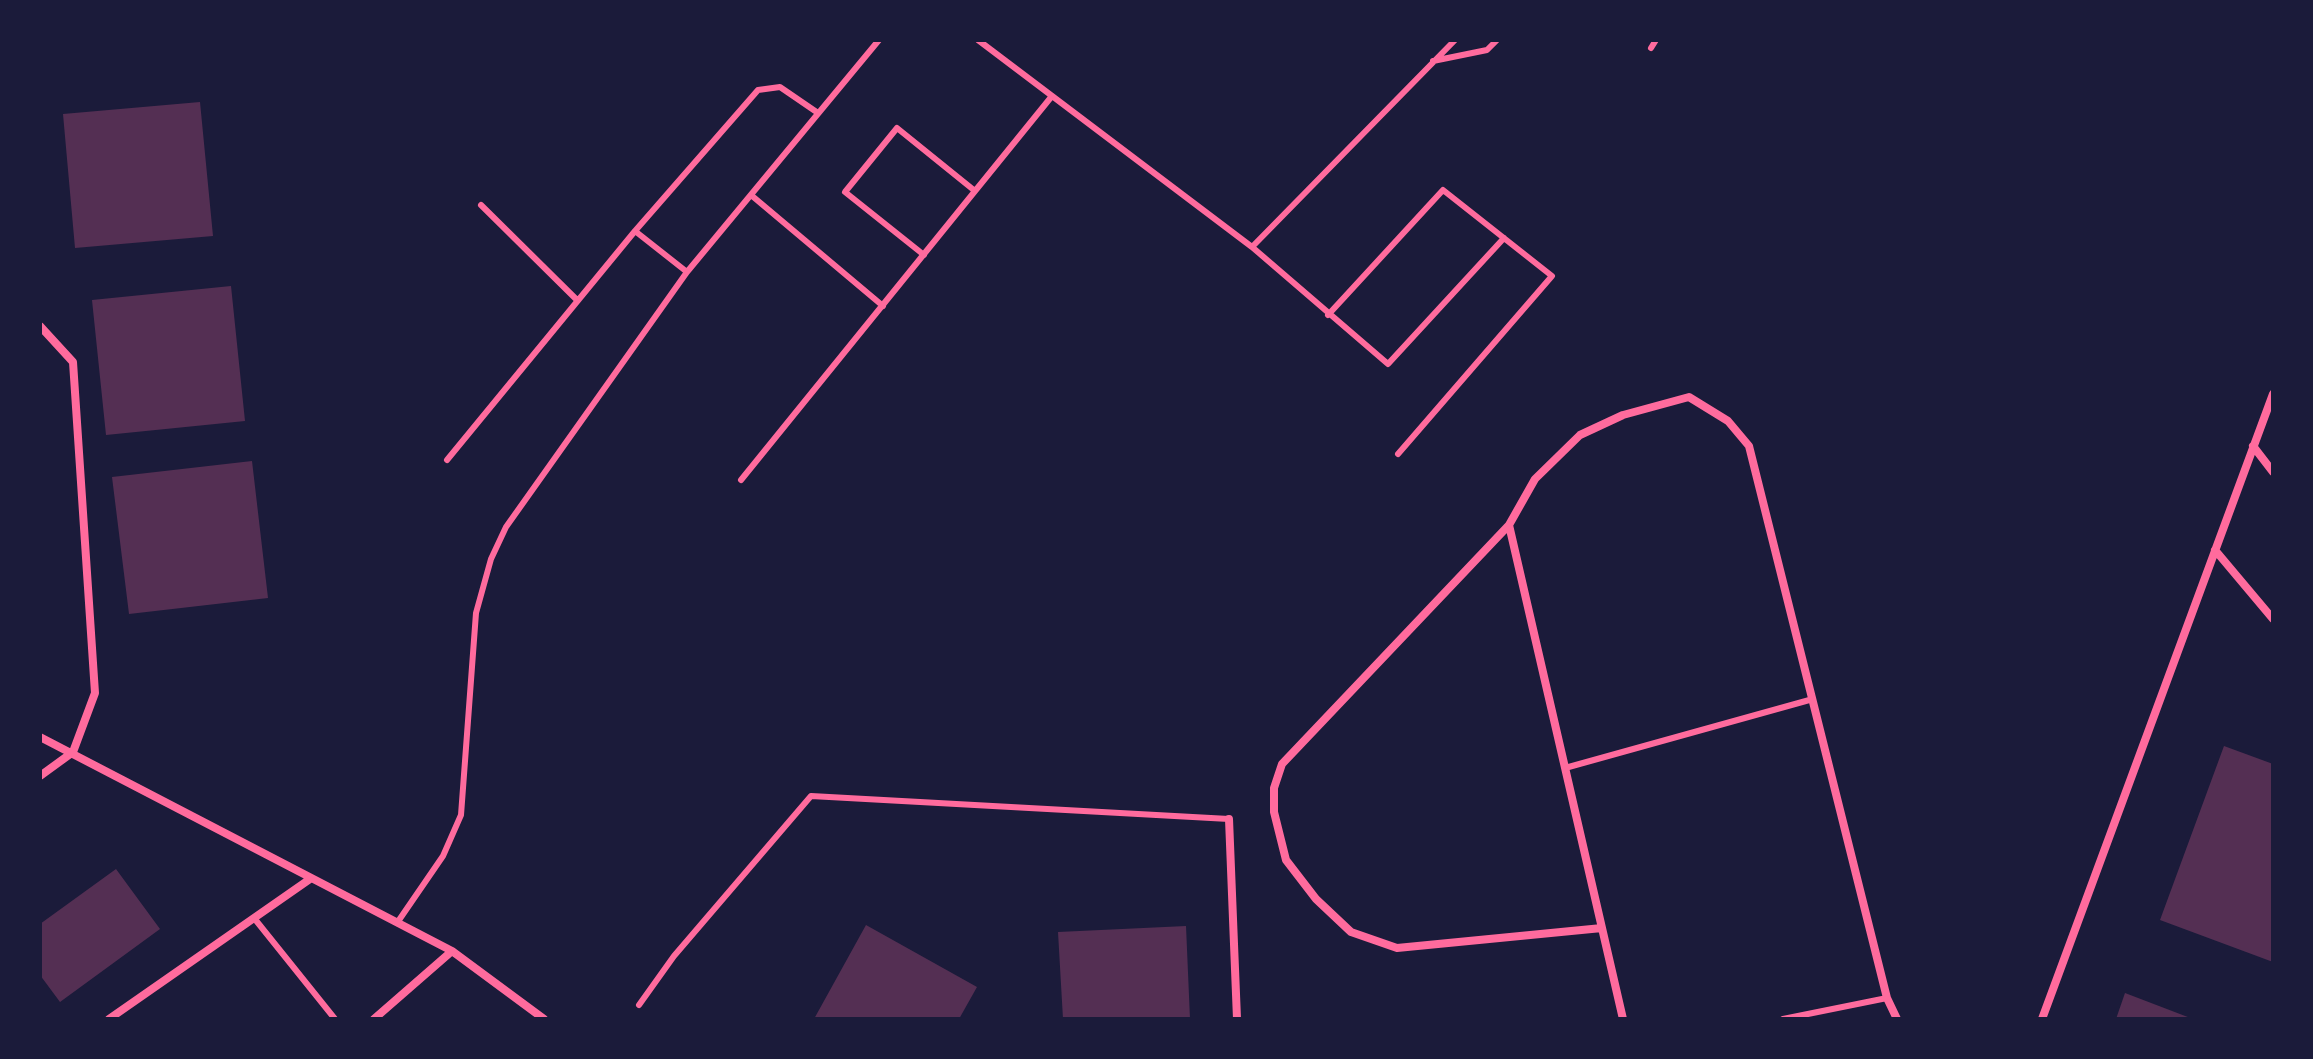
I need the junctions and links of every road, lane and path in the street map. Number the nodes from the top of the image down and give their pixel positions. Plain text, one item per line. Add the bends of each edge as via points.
1 (879, 40) edge
2 (978, 40) edge
3 (1455, 40) edge
4 (1497, 40) edge
5 (1656, 40) edge
6 (1651, 48) dead end
7 (1433, 61) junction
8 (1052, 96) junction
9 (818, 113) junction
10 (975, 191) junction
11 (751, 195) junction
12 (481, 205) dead end
13 (635, 231) junction
14 (1504, 238) junction
15 (1252, 247) junction
16 (924, 255) junction
17 (687, 272) junction
18 (577, 300) junction
19 (883, 306) junction
20 (1328, 315) junction
21 (40, 326) edge
22 (2273, 394) edge
23 (2253, 446) junction
24 (1398, 454) dead end
25 (447, 460) dead end
26 (2273, 472) edge
27 (741, 480) dead end
28 (1509, 525) junction
29 (2215, 550) junction
30 (2273, 619) edge
31 (1813, 699) junction
32 (40, 737) edge
33 (73, 752) junction
34 (1565, 768) junction
35 (40, 776) edge
36 (1229, 819) joint
37 (310, 879) junction
38 (254, 918) junction
39 (397, 923) junction
40 (1602, 928) junction
41 (452, 951) junction
42 (1887, 998) junction
43 (639, 1005) dead end
44 (109, 1019) edge
45 (335, 1019) edge
46 (374, 1019) edge
47 (544, 1019) edge
48 (1237, 1019) edge
49 (1623, 1019) edge
50 (1783, 1019) edge
51 (1897, 1019) edge
52 (2042, 1019) edge

1 - 9 lane
2 - 8 lane
3 - 7 lane
4 - 7 lane via 1487,50
5 - 6 lane
7 - 15 lane
8 - 10 lane
8 - 15 lane
9 - 11 lane
9 - 13 lane via 780,87 758,90
10 - 16 lane
10 - 16 lane via 897,128 853,181 845,192
11 - 17 lane
11 - 19 lane
12 - 18 lane
13 - 17 lane
13 - 18 lane
14 - 20 lane via 1443,190
14 - 20 lane via 1388,364
14 - 24 lane via 1552,276
15 - 20 lane
16 - 19 lane
17 - 39 lane via 524,496 491,559 472,641 461,815 443,856
18 - 25 lane
19 - 27 lane
21 - 33 street via 73,362 95,693
22 - 23 street
23 - 26 street
23 - 29 street
28 - 31 street via 1535,479 1580,435 1623,415 1689,397 1728,421 1749,446
28 - 34 street
28 - 40 street via 1282,764 1274,812 1286,860 1351,932 1397,948
29 - 30 street
29 - 52 street
31 - 34 lane
31 - 42 street
32 - 33 street
33 - 35 street
33 - 37 street
34 - 40 street
36 - 43 lane via 811,796 674,956
36 - 48 street
37 - 38 street
37 - 39 street
38 - 44 street
38 - 45 lane
39 - 41 street
40 - 49 street
41 - 46 street
41 - 47 street
42 - 50 lane
42 - 51 street

